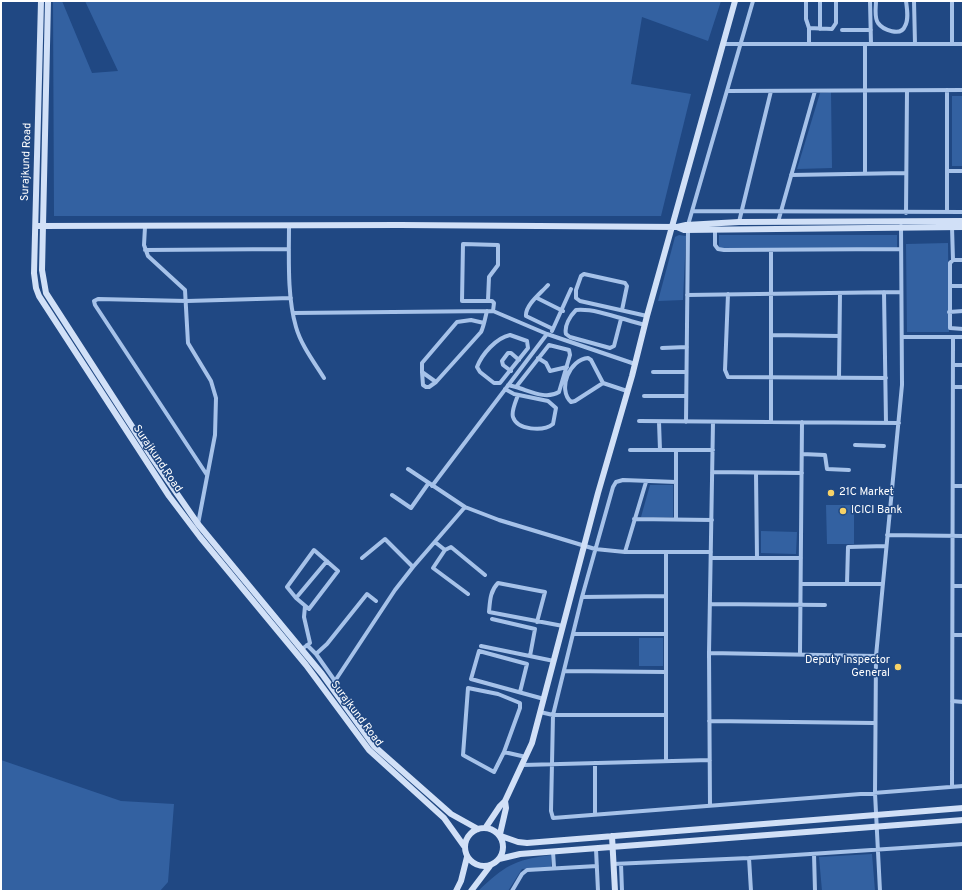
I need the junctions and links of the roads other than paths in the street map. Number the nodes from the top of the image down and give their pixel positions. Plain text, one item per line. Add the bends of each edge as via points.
1 (41, 1) edge
2 (48, 1) edge
3 (735, 1) edge
4 (753, 1) edge
5 (806, 1) edge
6 (820, 1) edge
7 (836, 1) edge
8 (870, 1) edge
9 (876, 1) edge
10 (906, 1) edge
11 (914, 1) edge
12 (952, 1) edge
13 (808, 28) junction
14 (820, 29) junction
15 (842, 30) dead end
16 (871, 30) junction
17 (723, 44) junction
18 (741, 44) junction
19 (808, 44) junction
20 (865, 44) junction
21 (871, 44) junction
22 (915, 44) junction
23 (952, 44) junction
24 (963, 44) edge
25 (865, 90) junction
26 (907, 90) junction
27 (947, 90) junction
28 (963, 90) edge
29 (727, 91) junction
30 (771, 91) junction
31 (814, 91) junction
32 (947, 171) junction
33 (963, 171) edge
34 (865, 173) junction
35 (906, 173) junction
36 (791, 175) junction
37 (693, 211) junction
38 (741, 212) junction
39 (906, 212) junction
40 (947, 212) junction
41 (963, 212) edge
42 (780, 213) junction
43 (827, 213) junction
44 (870, 213) junction
45 (963, 221) edge
46 (739, 222) junction
47 (778, 222) junction
48 (826, 222) junction
49 (871, 222) junction
50 (290, 225) junction
51 (901, 225) junction
52 (35, 226) junction
53 (43, 226) junction
54 (145, 227) junction
55 (674, 227) junction
56 (952, 227) junction
57 (963, 227) edge
58 (688, 228) junction
59 (715, 230) junction
60 (289, 249) junction
61 (901, 249) junction
62 (145, 250) junction
63 (771, 250) junction
64 (953, 260) junction
65 (963, 260) edge
66 (548, 285) dead end
67 (950, 286) junction
68 (963, 286) edge
69 (571, 289) dead end
70 (884, 292) junction
71 (901, 292) junction
72 (840, 293) junction
73 (728, 294) junction
74 (771, 294) junction
75 (687, 295) junction
76 (291, 298) junction
77 (537, 298) junction
78 (488, 300) junction
79 (187, 301) junction
80 (622, 310) junction
81 (487, 311) junction
82 (493, 311) junction
83 (563, 311) junction
84 (963, 311) edge
85 (949, 312) junction
86 (293, 313) junction
87 (647, 316) junction
88 (621, 319) junction
89 (484, 323) junction
90 (645, 325) junction
91 (553, 329) junction
92 (963, 329) edge
93 (549, 335) junction
94 (771, 335) junction
95 (839, 336) junction
96 (902, 337) junction
97 (953, 337) junction
98 (963, 337) edge
99 (687, 347) junction
100 (662, 348) dead end
101 (538, 358) junction
102 (519, 360) junction
103 (516, 364) junction
104 (635, 364) junction
105 (953, 365) junction
106 (963, 365) edge
107 (566, 367) junction
108 (521, 368) junction
109 (511, 371) junction
110 (422, 372) junction
111 (653, 372) dead end
112 (686, 372) junction
113 (771, 377) junction
114 (324, 378) dead end
115 (838, 378) junction
116 (886, 378) junction
117 (436, 382) junction
118 (603, 383) junction
119 (507, 387) junction
120 (516, 387) junction
121 (953, 387) junction
122 (963, 387) edge
123 (627, 391) junction
124 (518, 395) junction
125 (644, 396) dead end
126 (686, 396) junction
127 (639, 421) dead end
128 (659, 422) junction
129 (686, 422) junction
130 (713, 422) junction
131 (771, 422) junction
132 (802, 422) junction
133 (886, 423) junction
134 (899, 423) junction
135 (855, 445) dead end
136 (884, 446) dead end
137 (630, 450) dead end
138 (660, 450) junction
139 (676, 450) junction
140 (713, 450) junction
141 (802, 454) junction
142 (408, 469) dead end
143 (849, 470) dead end
144 (712, 472) junction
145 (756, 473) junction
146 (802, 473) junction
147 (207, 475) junction
148 (646, 482) junction
149 (676, 482) junction
150 (430, 485) junction
151 (953, 486) junction
152 (963, 486) edge
153 (392, 495) dead end
154 (465, 507) junction
155 (634, 519) junction
156 (676, 519) junction
157 (712, 520) junction
158 (198, 524) junction
159 (888, 535) junction
160 (952, 536) junction
161 (963, 536) edge
162 (435, 542) junction
163 (583, 545) junction
164 (886, 546) junction
165 (595, 549) junction
166 (445, 550) junction
167 (625, 552) junction
168 (666, 552) junction
169 (711, 552) junction
170 (362, 558) dead end
171 (711, 558) junction
172 (757, 558) junction
173 (801, 558) junction
174 (327, 562) junction
175 (413, 567) junction
176 (485, 574) dead end
177 (801, 584) junction
178 (847, 584) junction
179 (883, 584) junction
180 (953, 586) junction
181 (963, 586) edge
182 (468, 594) dead end
183 (666, 596) junction
184 (582, 597) junction
185 (296, 598) junction
186 (376, 601) dead end
187 (710, 604) junction
188 (801, 604) junction
189 (825, 605) dead end
190 (305, 606) junction
191 (514, 610) dead end
192 (512, 616) junction
193 (492, 619) dead end
194 (537, 622) junction
195 (563, 626) junction
196 (573, 634) junction
197 (666, 634) junction
198 (953, 635) junction
199 (963, 635) edge
200 (481, 646) dead end
201 (304, 647) junction
202 (709, 653) junction
203 (316, 654) junction
204 (800, 654) junction
205 (530, 656) junction
206 (876, 656) junction
207 (554, 662) junction
208 (564, 671) junction
209 (666, 672) junction
210 (335, 681) junction
211 (331, 687) junction
212 (520, 692) junction
213 (544, 699) junction
214 (952, 702) junction
215 (963, 702) edge
216 (540, 712) junction
217 (553, 715) junction
218 (666, 715) junction
219 (709, 720) junction
220 (874, 723) junction
221 (504, 752) junction
222 (526, 757) junction
223 (710, 760) junction
224 (666, 761) junction
225 (595, 763) junction
226 (552, 764) junction
227 (523, 765) junction
228 (963, 786) edge
229 (952, 787) junction
230 (875, 793) junction
231 (505, 801) junction
232 (710, 806) junction
233 (963, 808) edge
234 (595, 815) junction
235 (875, 815) junction
236 (963, 820) edge
237 (486, 827) junction
238 (876, 827) junction
239 (478, 829) junction
240 (500, 835) junction
241 (612, 836) junction
242 (963, 844) edge
243 (464, 846) junction
244 (613, 848) junction
245 (596, 849) junction
246 (878, 850) junction
247 (553, 852) junction
248 (814, 854) junction
249 (467, 857) junction
250 (749, 858) junction
251 (499, 859) junction
252 (613, 864) junction
253 (620, 864) junction
254 (490, 866) junction
255 (597, 866) junction
256 (554, 867) junction
257 (456, 891) edge
258 (471, 891) edge
259 (512, 891) edge
260 (598, 891) edge
261 (615, 891) edge
262 (622, 891) edge
263 (751, 891) edge
264 (815, 891) edge
265 (880, 891) edge

1 - 52 main road, Surajkund Road
2 - 53 main road, Surajkund Road
3 - 17 main road
4 - 18 street
5 - 13 street
6 - 14 street
7 - 14 street via 834,28
8 - 16 street
9 - 10 street via 878,23 893,32 903,30 906,26
11 - 22 street
12 - 23 street
13 - 14 street
13 - 19 street
15 - 16 street
16 - 21 street
17 - 18 street
17 - 55 main road
18 - 19 street
18 - 29 street
19 - 20 street
20 - 21 street
20 - 25 street
21 - 22 street
22 - 23 street
23 - 24 street
25 - 26 street
25 - 31 street
25 - 34 street
26 - 27 street
26 - 35 street
27 - 28 street
27 - 32 street
29 - 30 street
29 - 37 street
30 - 31 street
30 - 38 street
31 - 36 street
32 - 33 street
32 - 40 street
34 - 35 street
34 - 36 street
35 - 39 street
36 - 42 street
37 - 38 street
37 - 58 street
38 - 42 street
38 - 46 street
39 - 40 street
39 - 44 street
40 - 41 street
42 - 43 street
42 - 47 street
43 - 44 street
43 - 48 street
44 - 49 street
45 - 51 main road
46 - 47 main road
46 - 58 main road
47 - 48 main road
48 - 49 main road
49 - 51 main road
50 - 54 main road
50 - 55 main road
50 - 60 street
51 - 56 main road
51 - 59 main road
51 - 61 street
52 - 53 main road
52 - 243 main road, Surajkund Road via 35,281 39,296 169,496 306,664 369,750 444,818
53 - 54 main road
53 - 158 main road, Surajkund Road via 42,280 46,293
54 - 62 street
55 - 58 main road
55 - 87 main road
56 - 57 main road
56 - 64 street
58 - 59 main road
58 - 75 street
59 - 63 street via 715,245 718,249
60 - 62 street
60 - 76 street
61 - 63 street
61 - 71 street
62 - 79 street via 151,259 182,285 187,293
63 - 74 street
64 - 65 street
64 - 67 street via 950,262
66 - 77 street
67 - 68 street
67 - 85 street
69 - 83 street
70 - 71 street
70 - 72 street
70 - 116 street
71 - 96 street
72 - 74 street
72 - 95 street
73 - 74 street
73 - 75 street
73 - 113 street via 726,375
74 - 94 street
75 - 99 street
76 - 79 street
76 - 86 street
77 - 83 street
77 - 91 street via 526,312 526,316
78 - 78 street via 462,301 463,244 498,245 498,265 489,277
78 - 82 street via 494,304
79 - 147 street via 188,342 211,381 216,398 214,435
79 - 147 street via 98,299 94,303
80 - 80 street via 627,286 625,283 584,274 581,276 576,298
80 - 87 street
81 - 82 street
81 - 86 street
81 - 89 street
82 - 93 street
83 - 91 street
84 - 85 street
85 - 92 street via 950,328
86 - 114 street via 299,336
87 - 90 main road
88 - 88 street via 583,309 576,310 565,329 566,334 610,348 614,346
88 - 90 street
89 - 110 street via 471,320 457,322 422,363
89 - 117 street via 481,332
90 - 104 main road
91 - 93 street
93 - 104 street
93 - 108 street
94 - 95 street
94 - 113 street
95 - 115 street
96 - 97 street
96 - 134 street
97 - 98 street
97 - 105 street
99 - 100 street
99 - 112 street
101 - 107 street via 546,362 550,371
101 - 107 street via 549,345 565,348 569,350 570,355
101 - 120 street
102 - 103 street
102 - 109 street via 511,353 504,357 502,365
102 - 109 street via 529,344 522,338 510,335 499,339 477,367 494,384 500,383
103 - 108 street
103 - 109 street
104 - 123 main road
105 - 106 street
105 - 121 street
107 - 120 street via 563,384 555,394 544,396
108 - 119 street
110 - 117 street
110 - 117 street via 426,387
111 - 112 street
112 - 126 street
113 - 115 street
113 - 131 street
115 - 116 street
116 - 133 street
118 - 118 street via 592,360 583,358 571,368 565,388 571,402
118 - 123 street
119 - 120 street
119 - 124 street
119 - 150 street
121 - 122 street
121 - 151 street
123 - 163 main road
124 - 124 street via 553,403 556,408 553,424 542,429 522,426 512,414
125 - 126 street
126 - 129 street
127 - 128 street
128 - 129 street
128 - 138 street
129 - 130 street
130 - 131 street
130 - 140 street
131 - 132 street
132 - 133 street
132 - 141 street
133 - 134 street
134 - 159 street
135 - 136 street
137 - 138 street
138 - 139 street
139 - 140 street
139 - 149 street
140 - 144 street
141 - 143 street via 825,455 827,469
141 - 146 street
142 - 150 street
144 - 145 street
144 - 157 street
145 - 146 street
145 - 172 street
146 - 173 street
147 - 158 street
148 - 149 street
148 - 155 street
148 - 165 street via 616,482
149 - 156 street
150 - 153 street via 411,508
150 - 154 street
151 - 152 street
151 - 160 street
154 - 162 street
154 - 163 street via 498,520
155 - 156 street
155 - 167 street
156 - 157 street
157 - 169 street
158 - 201 main road, Surajkund Road
159 - 160 street
159 - 164 street
160 - 161 street
160 - 180 street
162 - 166 street
162 - 175 street
163 - 165 street
163 - 195 main road
164 - 178 street via 848,547
164 - 179 street
165 - 167 street
165 - 184 street
166 - 176 street via 451,547
166 - 182 street via 433,568
167 - 168 street
168 - 169 street
168 - 183 street
169 - 171 street
170 - 175 street via 385,539
171 - 172 street
171 - 187 street
172 - 173 street
173 - 177 street
174 - 185 street
174 - 185 street via 314,550 287,587
174 - 190 street via 338,571 309,609
175 - 210 street
177 - 178 street
177 - 188 street
178 - 179 street
179 - 206 street
180 - 181 street
180 - 198 street
183 - 184 street
183 - 197 street
184 - 196 street
185 - 190 street
186 - 203 street via 367,594
187 - 188 street
187 - 202 street
188 - 189 street
188 - 204 street
190 - 201 street via 304,616 310,643
191 - 192 street
192 - 194 street
192 - 194 street via 489,612 493,588 498,583 545,592
193 - 205 street via 535,629
194 - 195 street
195 - 207 main road
196 - 197 street
196 - 208 street
197 - 209 street
198 - 199 street
198 - 214 street
200 - 205 street
201 - 203 street
201 - 211 main road, Surajkund Road
202 - 204 street
202 - 219 street
203 - 210 street
204 - 206 street
205 - 207 street
206 - 220 street
207 - 213 main road
208 - 209 street
208 - 217 street
209 - 218 street
210 - 211 street
211 - 239 main road, Surajkund Road via 378,750 451,814
212 - 212 street via 527,664 479,651 471,679
212 - 213 street
213 - 216 main road
214 - 215 street
214 - 229 street
216 - 217 street
216 - 222 main road
217 - 218 street
217 - 226 street
218 - 224 street
219 - 220 street
219 - 223 street
220 - 230 street
221 - 221 street via 494,772 463,755 468,688 498,694 520,704
221 - 222 street
222 - 227 main road
223 - 224 street
223 - 232 street
224 - 225 street
225 - 226 street
225 - 234 street
226 - 227 street
226 - 234 street via 553,818
227 - 231 main road
228 - 229 street
229 - 230 street
230 - 232 street
230 - 235 street
231 - 237 main road
231 - 240 main road via 506,808
232 - 234 street
233 - 235 main road
235 - 238 street
235 - 241 main road
236 - 238 main road
237 - 239 main road
237 - 240 main road
238 - 244 main road
238 - 246 street
239 - 243 main road via 469,835
240 - 241 main road via 526,843
240 - 251 main road via 503,850
241 - 244 main road
242 - 246 street
243 - 249 main road
244 - 245 main road
244 - 252 main road
245 - 247 main road
245 - 255 street
246 - 248 street
246 - 265 street
247 - 251 main road via 520,854
247 - 256 street
248 - 250 street
248 - 264 street
249 - 254 main road via 473,863
249 - 257 main road
250 - 253 street
250 - 263 street
251 - 254 main road
252 - 253 street
252 - 261 main road
253 - 262 street
254 - 258 main road
255 - 256 street
255 - 260 street
256 - 259 street via 525,871

